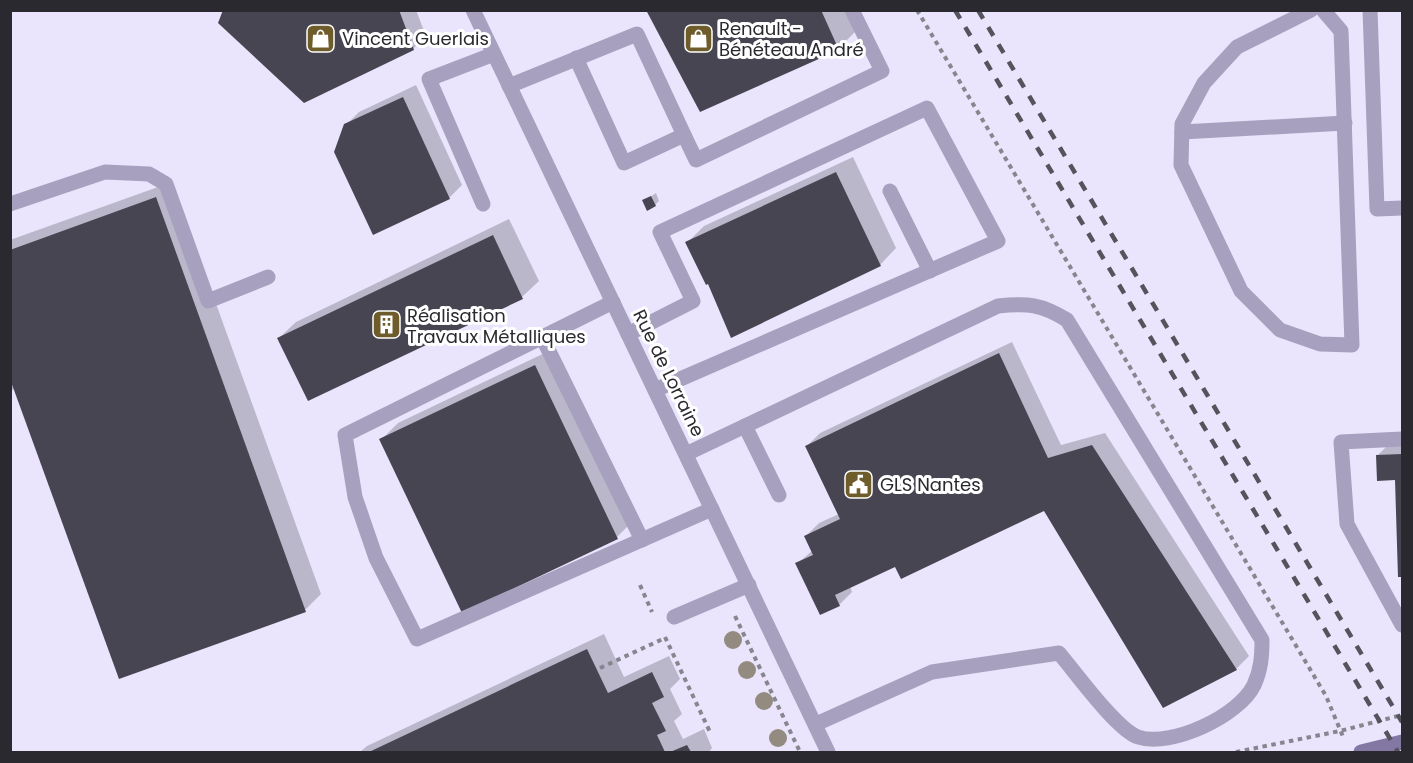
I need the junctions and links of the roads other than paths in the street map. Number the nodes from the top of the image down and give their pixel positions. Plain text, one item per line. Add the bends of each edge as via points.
1 (473, 10) edge
2 (852, 10) edge
3 (1311, 10) edge
4 (1323, 10) edge
5 (1370, 10) edge
6 (494, 54) junction
7 (576, 58) junction
8 (509, 86) junction
9 (1345, 123) junction
10 (1182, 132) junction
11 (684, 135) junction
12 (890, 191) dead end
13 (10, 204) edge
14 (483, 204) dead end
15 (1402, 208) edge
16 (930, 271) junction
17 (268, 278) dead end
18 (613, 302) junction
19 (628, 334) junction
20 (542, 337) junction
21 (655, 390) junction
22 (745, 426) junction
23 (1402, 439) edge
24 (686, 454) junction
25 (779, 495) dead end
26 (712, 509) junction
27 (642, 540) junction
28 (749, 585) junction
29 (674, 618) dead end
30 (1402, 625) edge
31 (816, 724) junction
32 (1402, 742) edge
33 (1354, 749) edge
34 (828, 753) edge

1 - 6 street, Rue de Lorraine
2 - 11 street via 882,71 696,160
3 - 10 street via 1237,47 1204,83 1182,124
4 - 9 street via 1341,31
5 - 15 street via 1377,209
6 - 8 street, Rue de Lorraine
6 - 14 street via 429,79
7 - 8 street
7 - 11 street via 637,34
7 - 11 street via 624,163
8 - 18 street, Rue de Lorraine
9 - 10 street
9 - 10 street via 1352,345 1320,344 1280,330 1241,291 1181,165
12 - 16 street
13 - 17 street via 105,171 149,174 166,184 208,301
16 - 19 street via 998,241 927,108 660,232 693,301
16 - 21 street
18 - 19 street, Rue de Lorraine
18 - 20 street
19 - 21 street, Rue de Lorraine
20 - 27 street
20 - 27 street via 345,435 355,497 376,558 417,639
21 - 24 street, Rue de Lorraine
22 - 24 street
22 - 25 street
22 - 31 street via 998,306 1027,303 1048,309 1067,320 1262,640 1262,661 1253,686 1236,706 1198,730 1158,740 1136,737 1119,724 1059,653 932,672
23 - 30 street via 1341,442 1347,524
24 - 26 street, Rue de Lorraine
26 - 27 street
26 - 28 street, Rue de Lorraine
28 - 29 street
28 - 31 street, Rue de Lorraine
31 - 34 street, Rue de Lorraine
32 - 33 street

